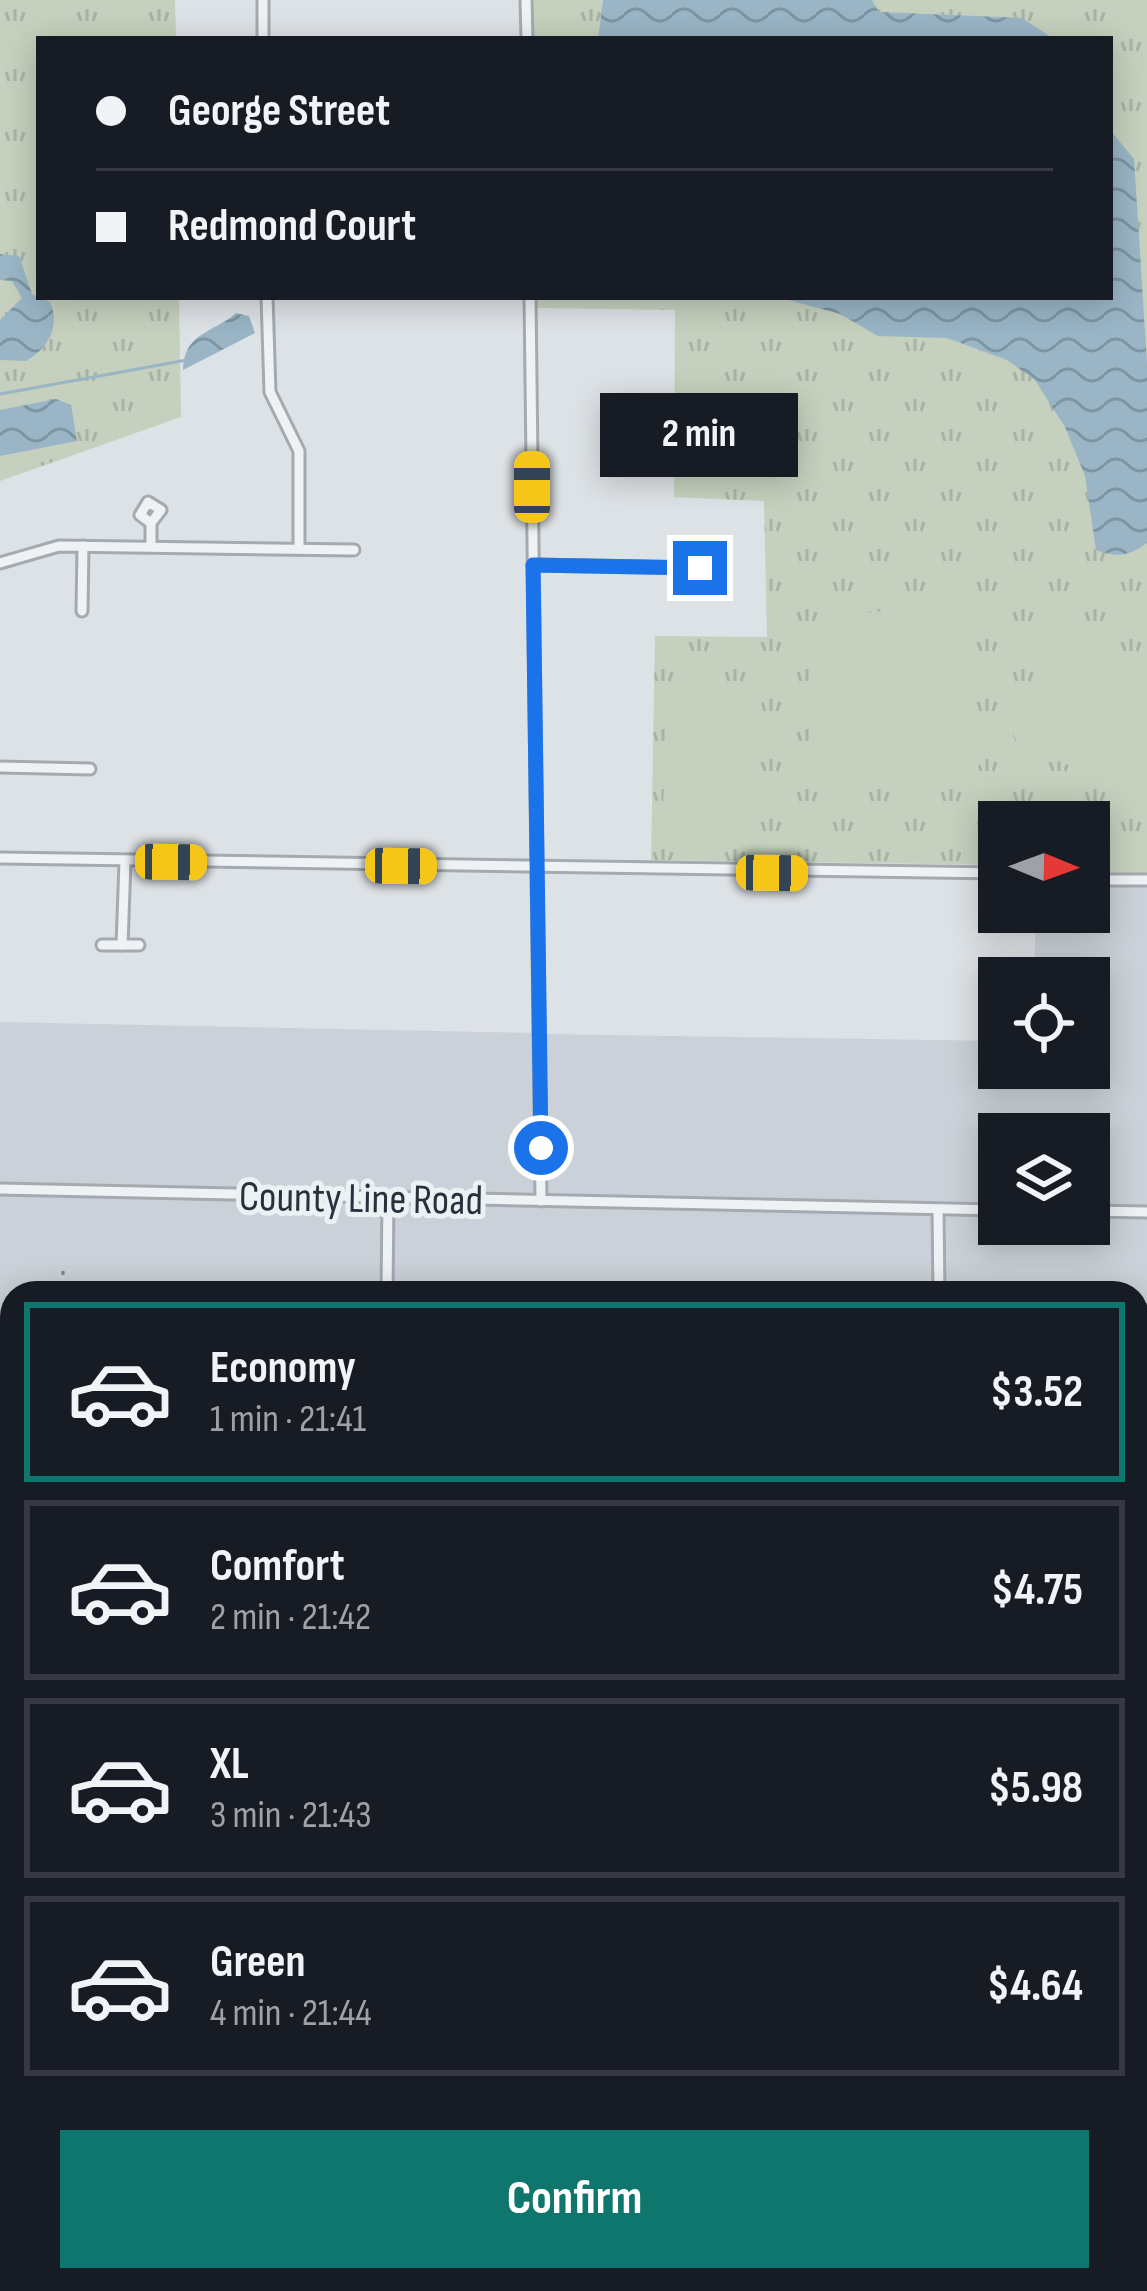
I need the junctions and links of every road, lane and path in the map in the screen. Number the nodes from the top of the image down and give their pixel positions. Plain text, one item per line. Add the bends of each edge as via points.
1 (263, 0) edge
2 (526, 0) edge
3 (263, 36) edge
4 (526, 36) edge
5 (267, 300) edge
6 (530, 300) edge
7 (151, 523) dead end
8 (83, 546) junction
9 (152, 546) junction
10 (298, 549) junction
11 (354, 550) dead end
12 (0, 563) edge
13 (533, 565) junction
14 (700, 568) dead end
15 (82, 611) dead end
16 (0, 767) edge
17 (90, 770) dead end
18 (0, 858) edge
19 (125, 862) junction
20 (539, 868) junction
21 (978, 873) edge
22 (1110, 880) edge
23 (1147, 880) edge
24 (122, 944) junction
25 (103, 945) dead end
26 (139, 945) dead end
27 (0, 1189) edge
28 (388, 1198) junction
29 (541, 1201) junction
30 (938, 1210) junction
31 (978, 1210) edge
32 (1110, 1211) edge
33 (1147, 1212) edge
34 (387, 1281) edge
35 (939, 1281) edge

1 - 3 street
2 - 4 street
5 - 10 street via 270,392 299,452
6 - 13 street
7 - 9 street
8 - 9 street
8 - 12 street
8 - 15 street
9 - 10 street
10 - 11 street
13 - 14 street
13 - 20 street
16 - 17 street
18 - 19 street
19 - 20 street
19 - 24 street
20 - 21 street
20 - 29 street
22 - 23 street
24 - 25 street
24 - 26 street
27 - 28 street, County Line Road
28 - 29 street, County Line Road
28 - 34 street
29 - 30 street, County Line Road
30 - 31 street, County Line Road
30 - 35 street
32 - 33 street

